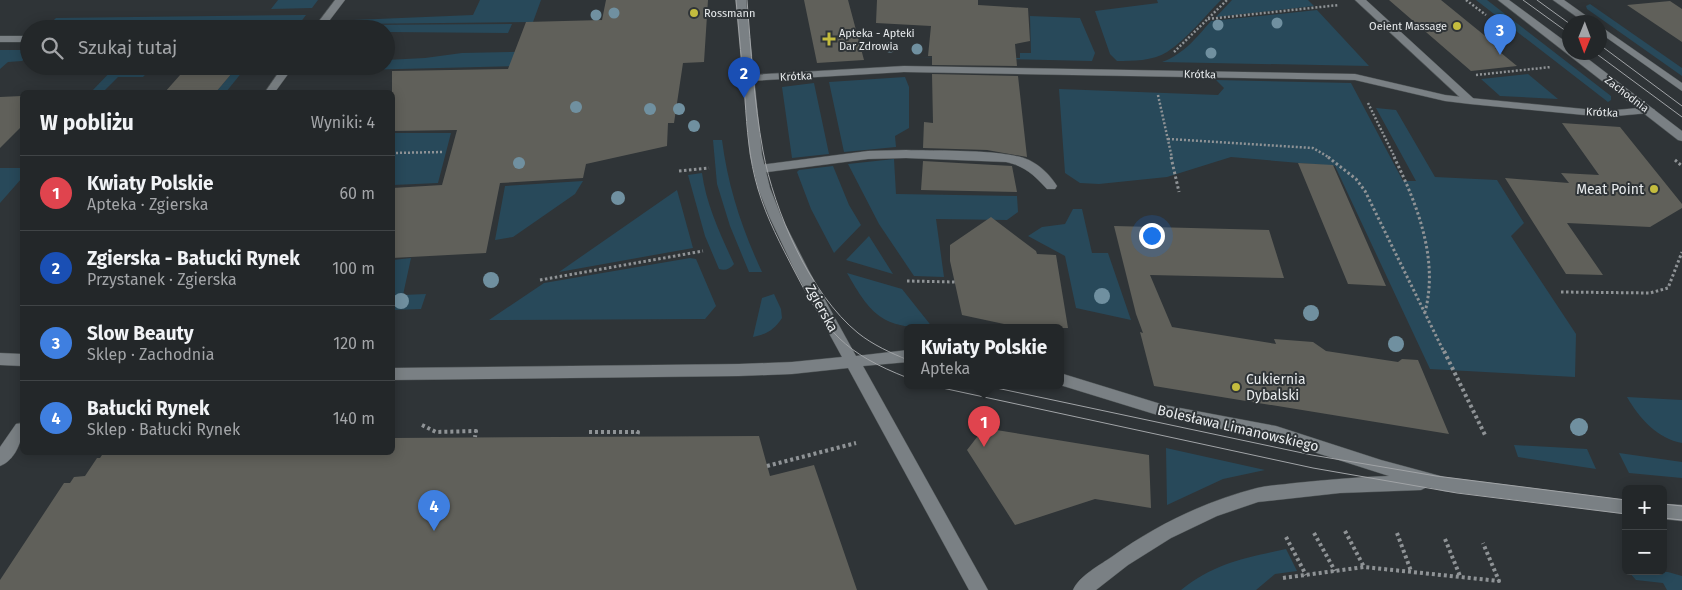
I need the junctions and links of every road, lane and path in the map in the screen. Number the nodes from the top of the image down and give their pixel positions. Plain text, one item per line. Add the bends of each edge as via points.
1 (340, 0) edge
2 (741, 0) edge
3 (1227, 0) edge
4 (1503, 0) edge
5 (1558, 0) edge
6 (1362, 1) edge
7 (1580, 15) edge
8 (1208, 19) junction
9 (325, 20) edge
10 (1607, 35) edge
11 (0, 39) edge
12 (20, 39) edge
13 (1562, 44) edge
14 (1168, 57) dead end
15 (1583, 60) edge
16 (1551, 67) dead end
17 (1436, 69) junction
18 (1152, 73) junction
19 (283, 75) edge
20 (1355, 77) junction
21 (748, 78) junction
22 (1682, 88) edge
23 (272, 90) edge
24 (1470, 101) junction
25 (1649, 110) junction
26 (1682, 137) edge
27 (1168, 139) junction
28 (443, 152) dead end
29 (395, 153) edge
30 (710, 168) dead end
31 (760, 169) junction
32 (679, 171) dead end
33 (1051, 186) dead end
34 (1179, 192) dead end
35 (703, 251) dead end
36 (1682, 252) edge
37 (540, 280) dead end
38 (907, 281) dead end
39 (955, 282) dead end
40 (1561, 292) dead end
41 (1425, 312) junction
42 (904, 357) edge
43 (0, 359) edge
44 (20, 360) edge
45 (853, 363) junction
46 (395, 374) edge
47 (1064, 380) edge
48 (422, 426) dead end
49 (20, 432) edge
50 (589, 432) dead end
51 (637, 436) dead end
52 (1486, 436) dead end
53 (475, 437) dead end
54 (856, 443) dead end
55 (0, 459) edge
56 (768, 466) dead end
57 (1444, 484) junction
58 (1622, 506) edge
59 (1667, 511) edge
60 (1682, 513) edge
61 (1345, 530) dead end
62 (1314, 533) dead end
63 (1397, 533) dead end
64 (1286, 538) dead end
65 (1445, 539) dead end
66 (1483, 543) dead end
67 (1364, 567) junction
68 (1335, 571) junction
69 (1411, 571) junction
70 (1306, 575) junction
71 (1460, 576) junction
72 (1283, 578) dead end
73 (980, 590) edge
74 (1082, 590) edge

1 - 9 street
2 - 21 street, Zgierska
3 - 8 path
4 - 13 street, Zachodnia
5 - 7 street
6 - 8 path
6 - 17 street
8 - 14 path
10 - 22 street
11 - 12 street
15 - 25 street, Zachodnia
16 - 17 path via 1466,76
17 - 24 street
18 - 20 street, Krótka
18 - 21 street, Krótka via 904,68
18 - 27 path
19 - 23 street
20 - 24 street, Krótka
20 - 41 path via 1401,169 1427,246 1430,288
21 - 31 street, Zgierska
24 - 25 street, Krótka via 1605,114
25 - 26 street, Zachodnia
27 - 34 path
27 - 41 path via 1313,148 1335,161 1365,191
28 - 29 path
30 - 32 path
31 - 33 street via 868,155 1006,158 1024,162 1038,171
31 - 45 street, Zgierska via 782,234
35 - 37 path
36 - 40 path via 1668,288 1659,291
38 - 39 path
41 - 52 path
42 - 45 street
43 - 44 street
45 - 46 street via 739,370
45 - 73 street, Zgierska
47 - 57 street, Bolesława Limanowskiego via 1164,411 1292,438
48 - 53 path via 436,432 476,431
49 - 55 street
50 - 51 path via 638,432
54 - 56 path
57 - 58 street, Bolesława Limanowskiego
57 - 74 street, Bolesława Limanowskiego via 1325,487 1259,495 1214,510 1172,530 1129,554
59 - 60 street
61 - 67 path
62 - 68 path
63 - 69 path
64 - 70 path
65 - 71 path
66 - 71 path via 1499,581
67 - 68 path
67 - 69 path
68 - 70 path
69 - 71 path
70 - 72 path

